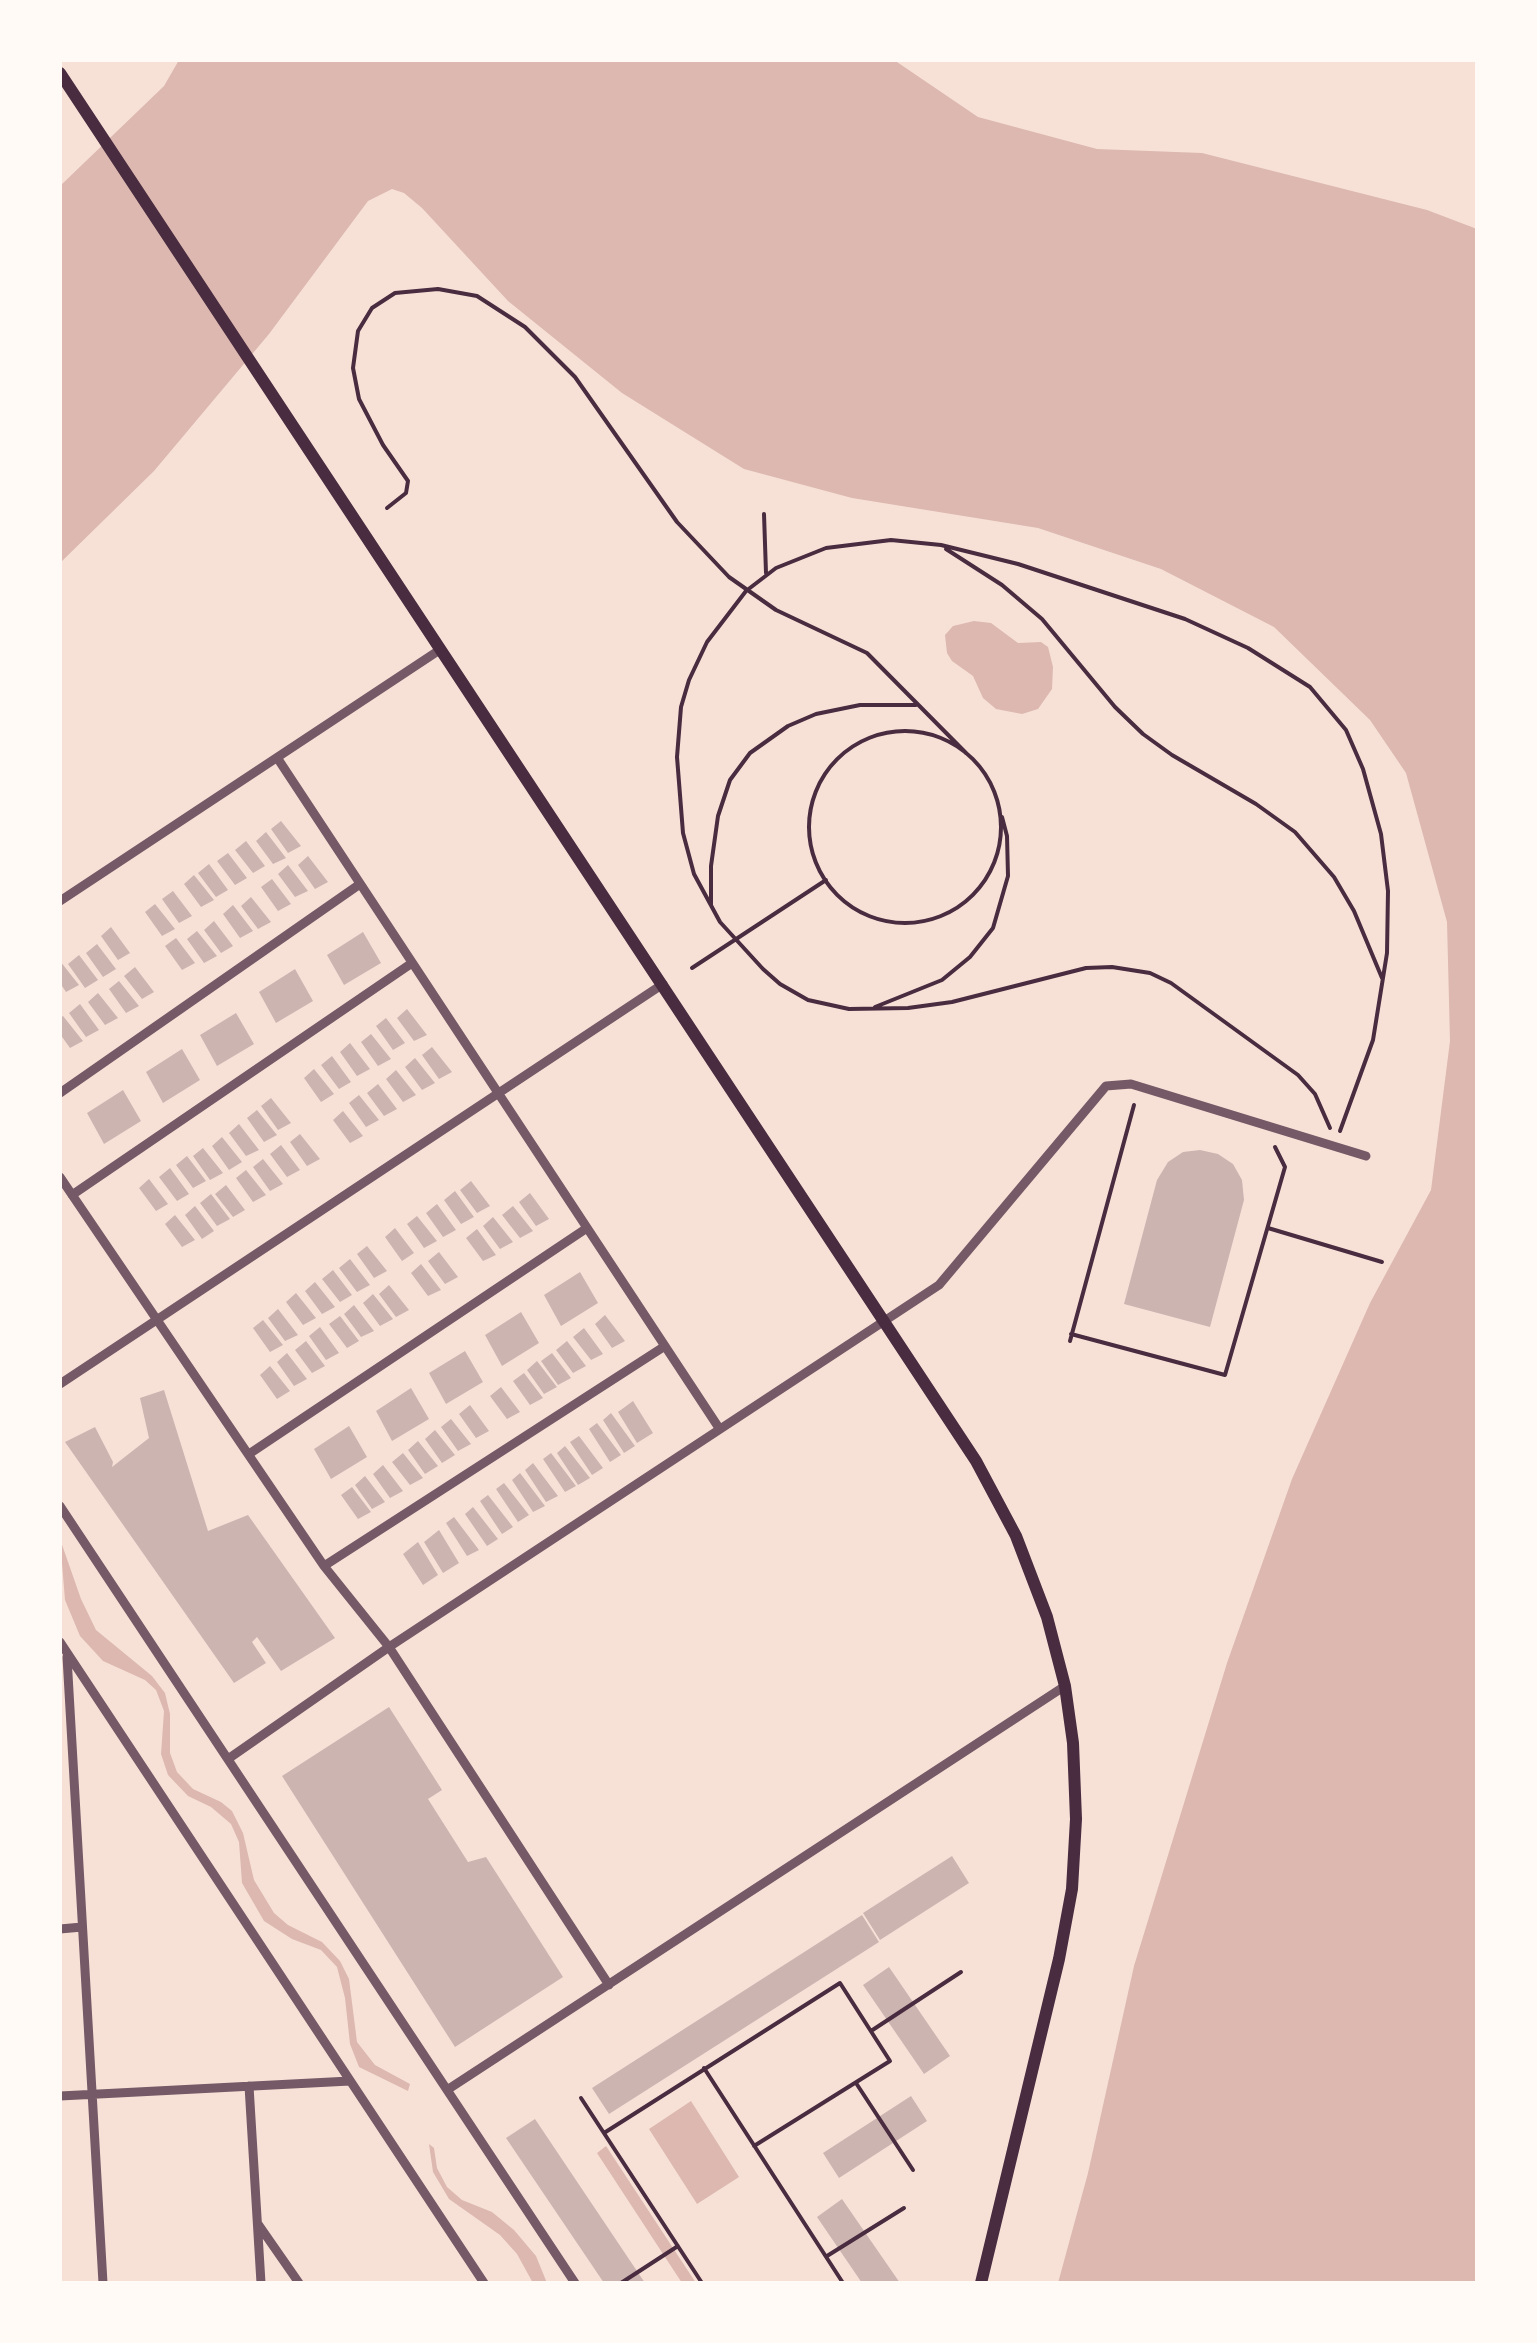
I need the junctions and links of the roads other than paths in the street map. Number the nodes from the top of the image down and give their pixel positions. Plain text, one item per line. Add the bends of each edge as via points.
1 (60, 73) edge
2 (441, 649) junction
3 (278, 759) junction
4 (360, 884) junction
5 (60, 900) edge
6 (412, 963) junction
7 (663, 984) junction
8 (60, 1093) edge
9 (498, 1094) junction
10 (1366, 1156) dead end
11 (60, 1176) edge
12 (72, 1194) junction
13 (587, 1228) junction
14 (159, 1319) junction
15 (884, 1321) junction
16 (665, 1346) junction
17 (60, 1384) edge
18 (719, 1428) junction
19 (249, 1454) junction
20 (60, 1506) edge
21 (324, 1566) junction
22 (60, 1642) edge
23 (389, 1648) junction
24 (67, 1653) junction
25 (1065, 1686) junction
26 (228, 1760) junction
27 (82, 1927) junction
28 (60, 1928) edge
29 (609, 1985) junction
30 (350, 2081) junction
31 (249, 2086) junction
32 (448, 2090) junction
33 (92, 2095) junction
34 (60, 2096) edge
35 (257, 2223) junction
36 (102, 2283) edge
37 (261, 2283) edge
38 (299, 2283) edge
39 (484, 2283) edge
40 (575, 2283) edge
41 (981, 2283) edge

1 - 2 main road
2 - 3 street
2 - 7 main road
3 - 4 street
3 - 5 street
4 - 6 street
4 - 8 street
6 - 9 street
6 - 12 street
7 - 9 street
7 - 15 main road
9 - 13 street
9 - 14 street
10 - 15 street via 1132,1084 1112,1084 1096,1094 938,1285
11 - 12 street
12 - 14 street
13 - 16 street
13 - 19 street
14 - 17 street
14 - 19 street
15 - 18 street
15 - 25 main road via 1004,1509 1037,1586
16 - 18 street
16 - 21 street
18 - 23 street
19 - 21 street
20 - 26 street
21 - 23 street
22 - 24 street
23 - 26 street
23 - 29 street
24 - 27 street
24 - 30 street
25 - 29 street
25 - 41 main road via 1076,1819 1072,1889
26 - 32 street
27 - 28 street
27 - 33 street
29 - 32 street
30 - 31 street
30 - 39 street
31 - 33 street
31 - 35 street
32 - 40 street
33 - 34 street
33 - 36 street
35 - 37 street
35 - 38 street

